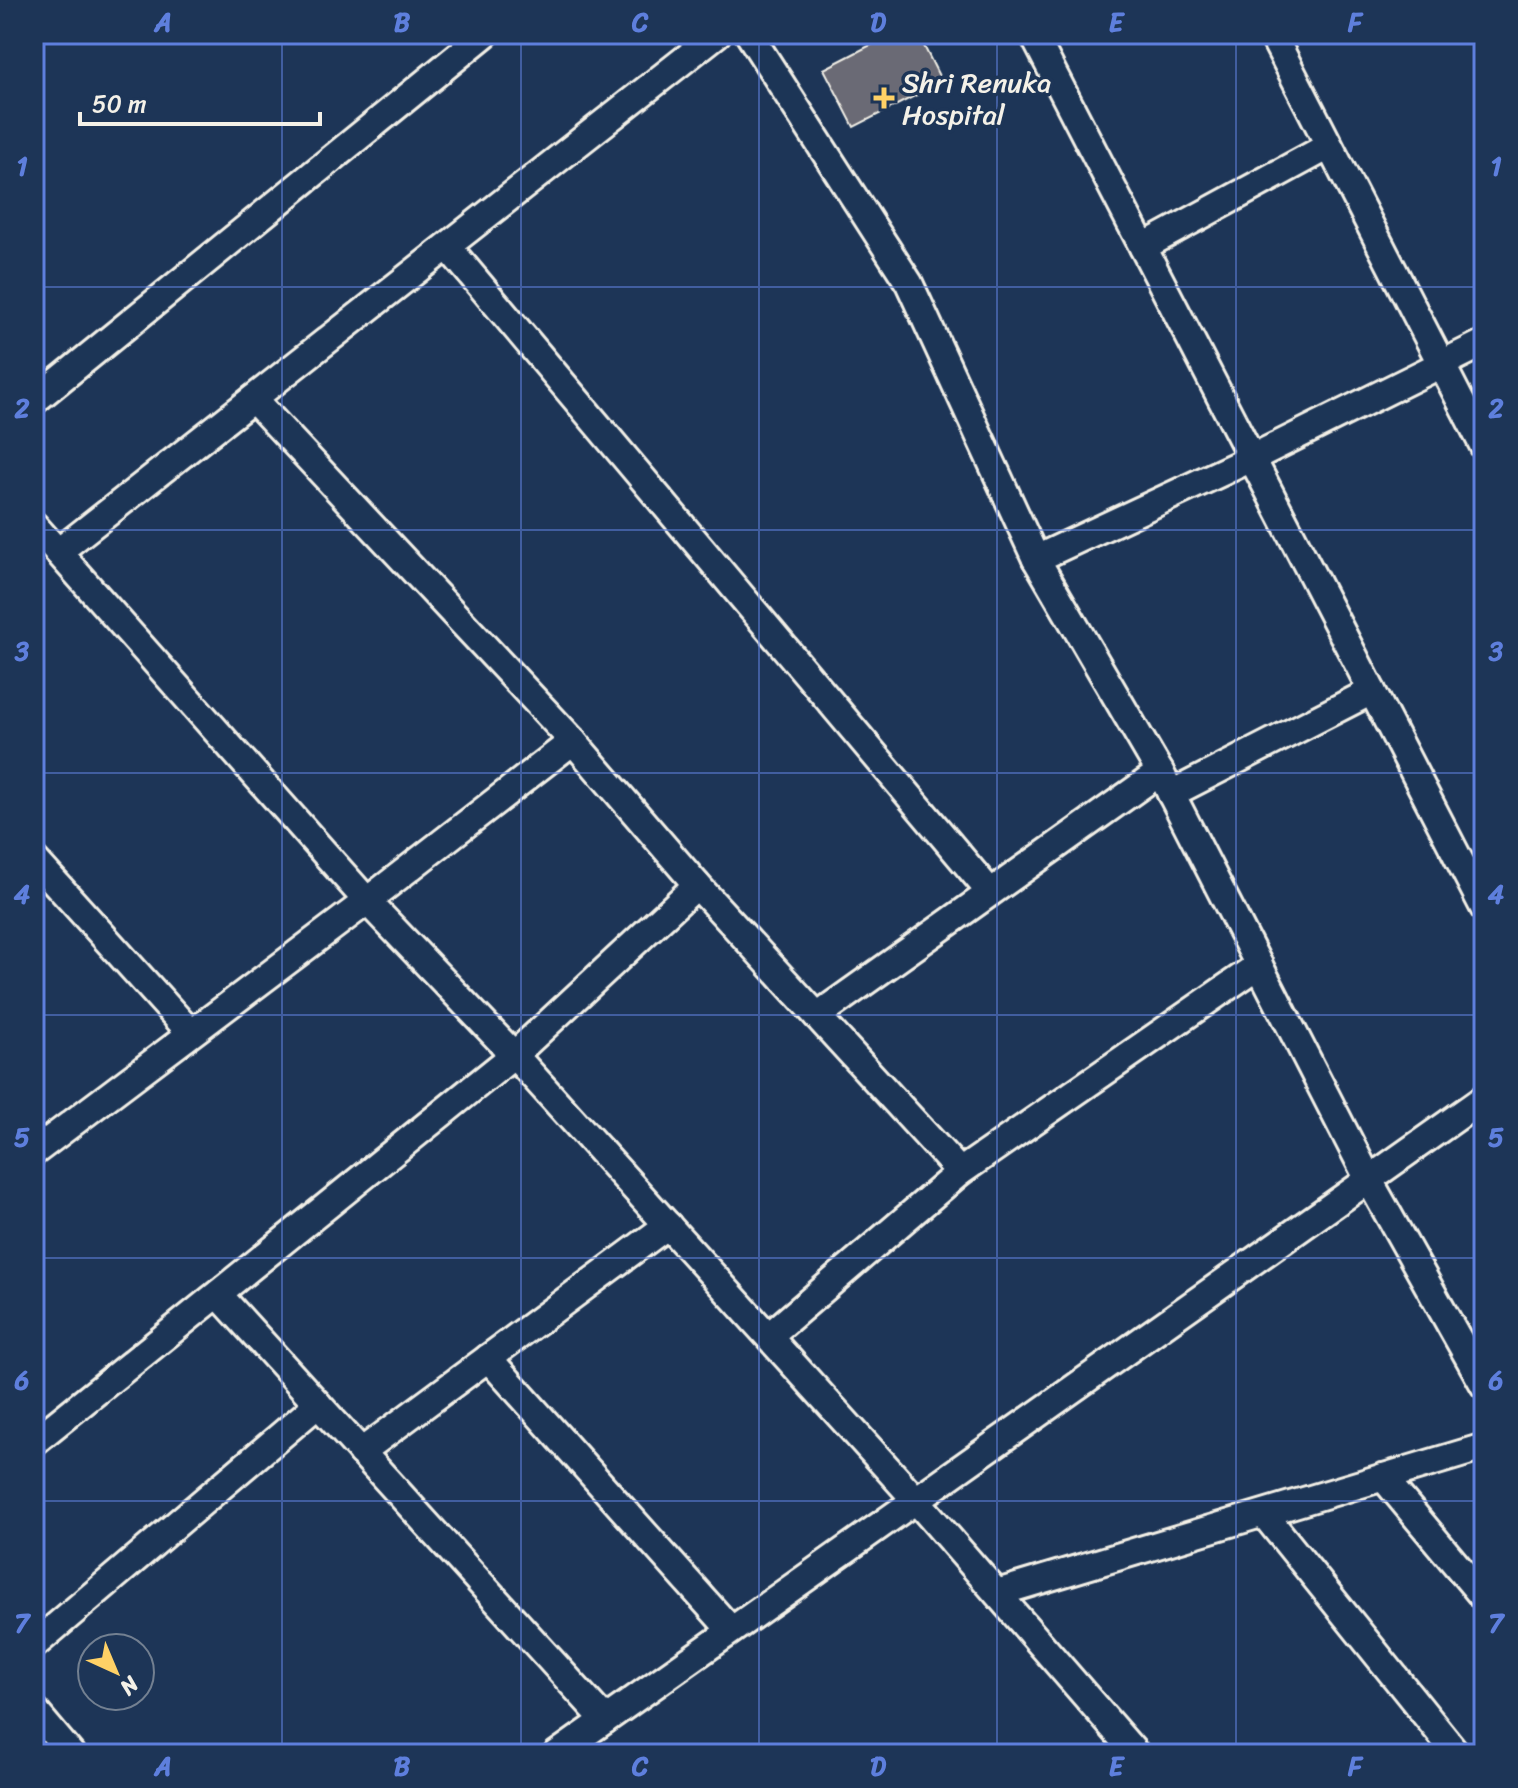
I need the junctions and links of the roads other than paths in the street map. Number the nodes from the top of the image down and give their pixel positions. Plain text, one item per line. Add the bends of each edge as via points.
1 (485, 34) edge
2 (717, 34) edge
3 (749, 34) edge
4 (1033, 34) edge
5 (1272, 34) edge
6 (1329, 146) junction
7 (448, 247) junction
8 (1143, 247) junction
9 (1484, 343) edge
10 (1442, 365) junction
11 (253, 399) junction
12 (34, 401) edge
13 (1484, 447) edge
14 (1252, 458) junction
15 (34, 525) edge
16 (58, 552) junction
17 (1036, 559) junction
18 (1372, 691) junction
19 (573, 741) junction
20 (1166, 783) junction
21 (34, 859) edge
22 (697, 885) junction
23 (990, 892) junction
24 (367, 901) junction
25 (1484, 908) edge
26 (1259, 965) junction
27 (817, 1016) junction
28 (190, 1032) junction
29 (514, 1055) junction
30 (1484, 1098) edge
31 (34, 1152) edge
32 (960, 1172) junction
33 (1369, 1180) junction
34 (668, 1225) junction
35 (218, 1294) junction
36 (769, 1336) junction
37 (488, 1358) junction
38 (1484, 1385) edge
39 (318, 1404) junction
40 (34, 1442) edge
41 (1484, 1447) edge
42 (361, 1452) junction
43 (1383, 1477) junction
44 (916, 1500) junction
45 (1264, 1514) junction
46 (997, 1593) junction
47 (1484, 1598) edge
48 (731, 1630) junction
49 (34, 1645) edge
50 (34, 1710) edge
51 (605, 1720) junction
52 (589, 1746) edge
53 (71, 1754) edge
54 (557, 1754) edge
55 (1136, 1754) edge
56 (1457, 1754) edge

1 - 12 street
2 - 7 street
3 - 17 street via 909,283
4 - 8 street
5 - 6 street
6 - 8 street
6 - 10 street
7 - 11 street
7 - 23 street
8 - 14 street
9 - 10 street
10 - 13 street
10 - 14 street
11 - 16 street
11 - 19 street
14 - 17 street
14 - 18 street
15 - 16 street
16 - 24 street
17 - 20 street
18 - 20 street
18 - 25 street
19 - 22 street
19 - 24 street
20 - 23 street
20 - 26 street
21 - 28 street
22 - 27 street
22 - 29 street
23 - 27 street
24 - 28 street
24 - 29 street
26 - 32 street
26 - 33 street
27 - 32 street
28 - 31 street
29 - 34 street
29 - 35 street
30 - 33 street
32 - 36 street
33 - 38 street
33 - 44 street
34 - 36 street
34 - 37 street
35 - 39 street
35 - 40 street
36 - 44 street
37 - 42 street
37 - 48 street
39 - 42 street
39 - 49 street
41 - 43 street
42 - 51 street
43 - 45 street
43 - 47 street
44 - 46 street
44 - 48 street
45 - 46 street
45 - 56 street
46 - 55 street
48 - 51 street
50 - 53 street
51 - 52 street
52 - 54 street

